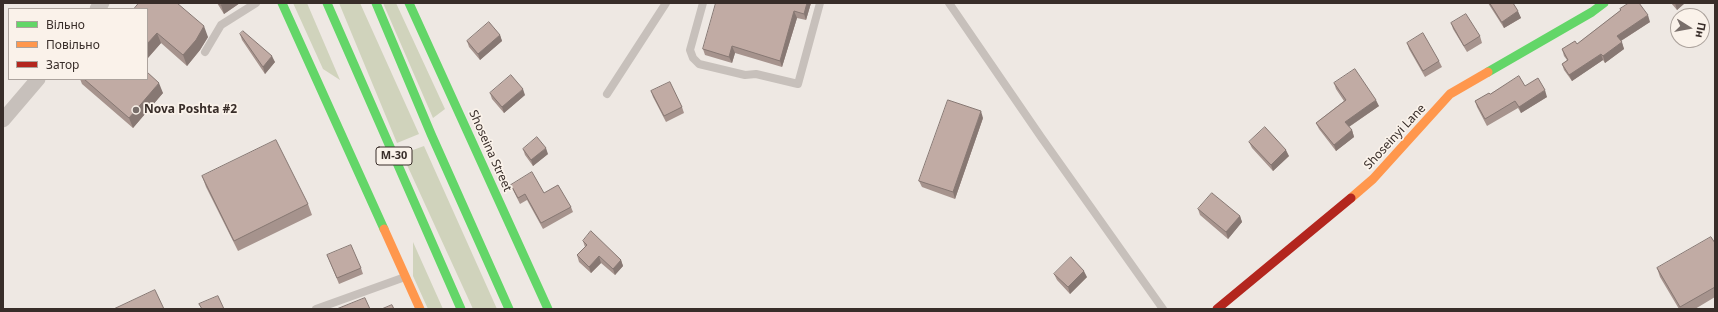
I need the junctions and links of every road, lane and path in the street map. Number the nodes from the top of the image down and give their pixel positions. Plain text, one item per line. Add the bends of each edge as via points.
1 (256, 3) edge
2 (282, 3) edge
3 (327, 3) edge
4 (376, 3) edge
5 (409, 3) edge
6 (666, 3) edge
7 (703, 3) edge
8 (820, 3) edge
9 (949, 3) edge
10 (1604, 3) edge
11 (205, 52) dead end
12 (37, 80) edge
13 (607, 94) dead end
14 (3, 120) edge
15 (406, 276) junction
16 (316, 309) edge
17 (420, 309) edge
18 (461, 309) edge
19 (509, 309) edge
20 (548, 309) edge
21 (1164, 309) edge
22 (1217, 309) edge

1 - 11 lane via 221,25
2 - 15 main road
3 - 18 main road, М-30
4 - 19 main road
5 - 20 main road, Shoseina Street
6 - 13 lane
7 - 8 lane via 690,50 699,64 798,84
9 - 21 lane
10 - 22 main road, Shoseinyi Lane via 1450,94 1373,179
12 - 14 street
15 - 16 lane
15 - 17 main road

